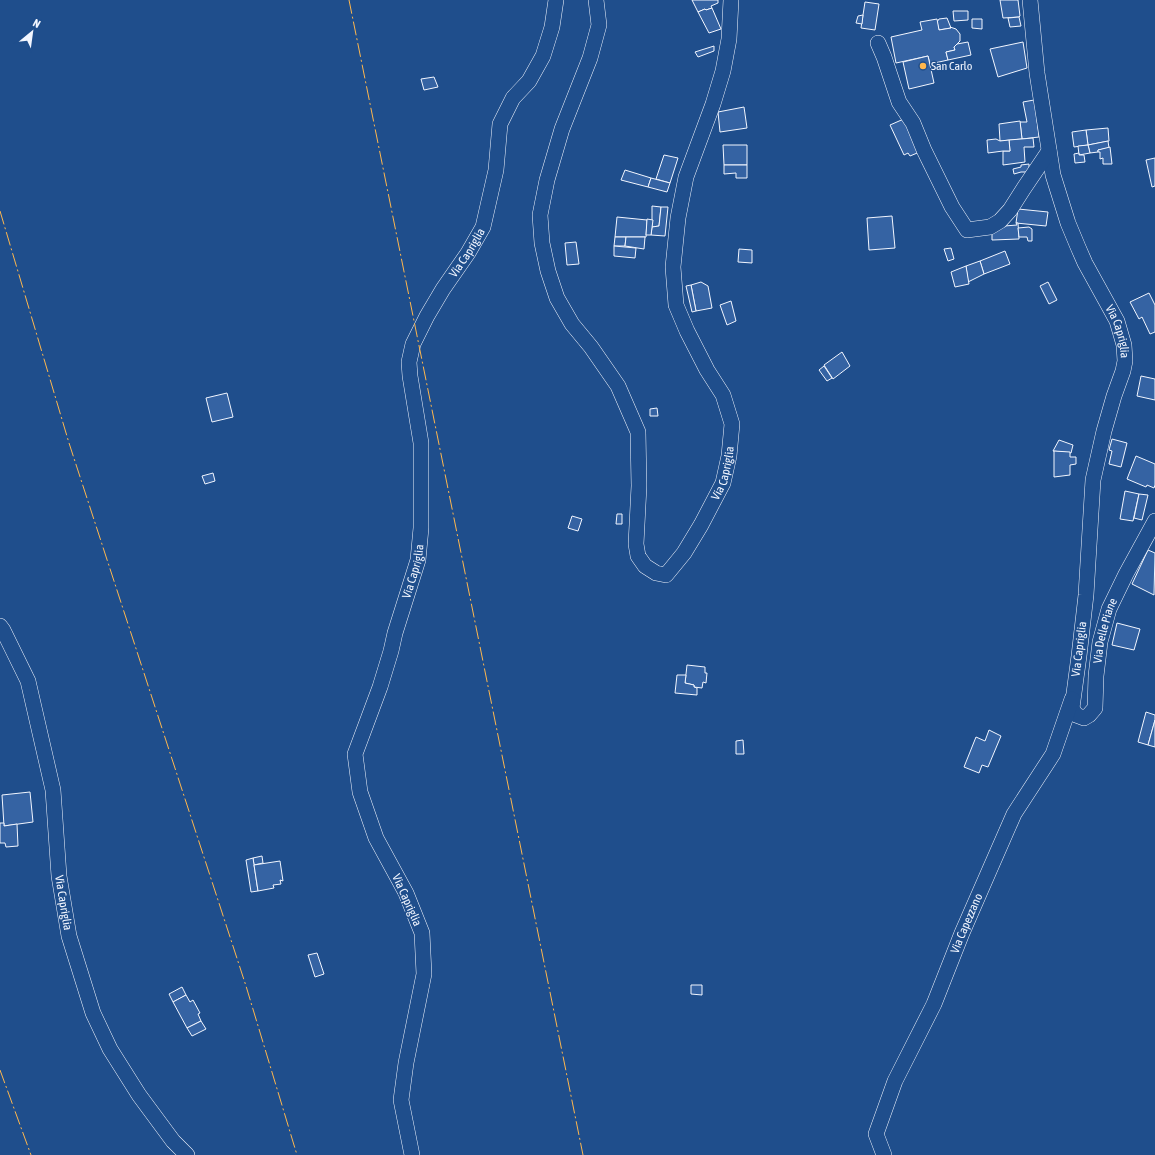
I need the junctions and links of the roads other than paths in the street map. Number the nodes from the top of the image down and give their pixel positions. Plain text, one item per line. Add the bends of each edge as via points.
1 (556, 0) edge
2 (596, 0) edge
3 (731, 0) edge
4 (1030, 0) edge
5 (878, 43) dead end
6 (1049, 151) junction
7 (1155, 521) edge
8 (0, 626) edge
9 (1073, 696) junction
10 (187, 1155) edge
11 (412, 1155) edge
12 (884, 1155) edge

1 - 11 street, Via Capriglia via 552,28 543,56 529,81 513,98 500,124 496,170 483,226 468,253 443,288 413,344 409,362 410,376 421,443 421,528 418,560 380,687 355,754 360,792 376,838 406,893 422,933 424,974 401,1100
2 - 3 street, Via Capriglia via 599,25 590,58 562,129 547,180 540,215 542,243 557,298 572,324 592,347 618,386 638,432 638,556 645,566 666,575 684,553 723,484 729,456 732,424 723,395 694,344 676,305 673,267 678,218 686,177 713,104 722,70 729,39
4 - 6 street, Via Capriglia via 1037,73
5 - 6 street via 899,102 912,123 952,207 968,230 990,227 1000,222
6 - 9 street, Via Capriglia via 1068,223 1085,263 1117,321 1124,345 1125,361 1104,431 1093,480 1085,603
7 - 9 street, Via Delle Piane via 1109,610 1100,642 1096,708 1084,718 1076,715 1072,708
8 - 10 street, Via Capriglia via 28,681 53,790 59,876 69,936 93,1012 110,1049 139,1095 173,1141
9 - 12 street, Via Capezzano via 1053,754 1014,814 934,1004 895,1081 876,1134

